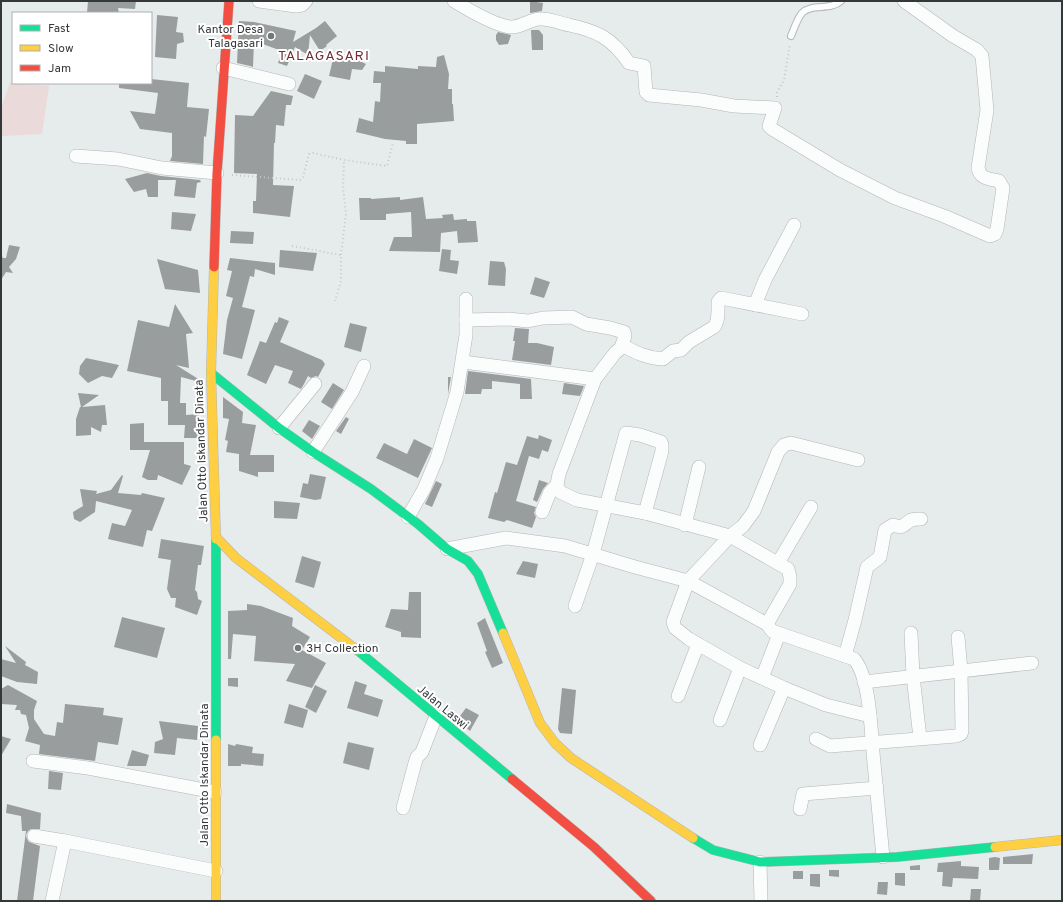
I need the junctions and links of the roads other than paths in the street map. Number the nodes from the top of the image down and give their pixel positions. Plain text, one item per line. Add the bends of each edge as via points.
1 (229, 1) edge
2 (259, 1) edge
3 (306, 1) edge
4 (454, 1) edge
5 (841, 1) edge
6 (904, 1) edge
7 (791, 36) road end
8 (223, 68) junction
9 (289, 84) dead end
10 (76, 156) dead end
11 (217, 172) junction
12 (794, 225) dead end
13 (466, 299) dead end
14 (755, 305) junction
15 (802, 314) dead end
16 (466, 320) junction
17 (619, 349) junction
18 (463, 362) junction
19 (364, 366) dead end
20 (211, 373) junction
21 (595, 379) junction
22 (315, 384) dead end
23 (280, 428) junction
24 (313, 452) junction
25 (858, 460) dead end
26 (699, 466) dead end
27 (557, 484) junction
28 (606, 505) junction
29 (811, 507) dead end
30 (542, 512) dead end
31 (645, 513) junction
32 (408, 517) junction
33 (921, 519) dead end
34 (685, 525) junction
35 (730, 536) junction
36 (216, 537) junction
37 (447, 549) junction
38 (593, 554) junction
39 (778, 562) junction
40 (688, 580) junction
41 (575, 606) dead end
42 (767, 624) junction
43 (911, 633) dead end
44 (779, 634) junction
45 (958, 637) dead end
46 (698, 644) junction
47 (845, 656) junction
48 (1032, 663) dead end
49 (740, 668) junction
50 (961, 671) junction
51 (913, 676) junction
52 (762, 678) junction
53 (864, 682) junction
54 (784, 688) junction
55 (678, 696) dead end
56 (436, 716) junction
57 (870, 716) junction
58 (720, 720) dead end
59 (920, 738) junction
60 (816, 740) dead end
61 (872, 742) junction
62 (760, 745) dead end
63 (33, 761) dead end
64 (877, 788) junction
65 (215, 792) junction
66 (403, 808) dead end
67 (800, 808) dead end
68 (34, 836) dead end
69 (1062, 840) edge
70 (65, 841) junction
71 (882, 857) junction
72 (760, 862) junction
73 (216, 871) junction
74 (52, 901) edge
75 (216, 901) edge
76 (651, 901) edge
77 (761, 901) edge

1 - 8 street, Jalan Otto Iskandar Dinata
2 - 3 street via 296,6
4 - 6 street via 502,25 511,27 545,19 578,26 599,34 619,49 629,63 644,66 646,92 649,95 734,106 775,108 769,126 772,129 840,170 894,198 990,236 995,234 997,229 1003,188 1000,181 982,177 978,168 987,110 982,56 977,50
5 - 7 lane via 835,6 808,9 802,14
8 - 9 street
8 - 11 street, Jalan Otto Iskandar Dinata
10 - 11 street via 118,159 162,168
11 - 20 street, Jalan Otto Iskandar Dinata
12 - 14 street
13 - 16 street
14 - 15 street
14 - 17 street via 719,299 717,324 681,350 663,358 650,358
16 - 17 street via 528,321 572,317 586,324 624,332 625,336
16 - 18 street
17 - 21 street
18 - 21 street
18 - 32 street via 457,392 436,458 424,489
19 - 24 street via 352,392
20 - 23 street
20 - 36 street, Jalan Otto Iskandar Dinata
21 - 27 street
22 - 23 street
23 - 24 street
24 - 32 street via 371,489
25 - 35 street via 791,443 784,446 778,452 754,511 743,526
26 - 34 street
27 - 28 street via 560,492 577,500
27 - 30 street via 550,492
28 - 31 street
28 - 31 street via 623,438 629,432 661,442 662,445
28 - 38 street
29 - 39 street
31 - 34 street
32 - 37 street
33 - 47 street via 910,520 905,526 893,525 886,530 880,557 867,568
34 - 35 street
35 - 39 street
35 - 40 street
36 - 56 street, Jalan Laswi via 242,562 350,645
36 - 65 street, Jalan Otto Iskandar Dinata
37 - 38 street via 506,538 565,546
37 - 72 street via 468,561 478,574 540,723 555,743 571,758 713,850
38 - 40 street
38 - 41 street
39 - 42 street via 788,568 790,584
40 - 42 street
40 - 46 street via 673,622 675,628
42 - 44 street via 772,631
43 - 51 street
44 - 47 street
44 - 52 street
45 - 50 street
46 - 49 street
46 - 55 street
47 - 53 street via 854,659 858,664
48 - 50 street
49 - 52 street
49 - 58 street
50 - 51 street
50 - 59 street via 961,734
51 - 53 street
51 - 59 street
52 - 54 street
53 - 57 street
54 - 57 street via 826,705
54 - 62 street
56 - 66 street via 422,752 414,763
56 - 76 street, Jalan Laswi via 594,847
57 - 61 street
59 - 61 street
60 - 61 street via 830,746
61 - 64 street
63 - 65 street via 88,768
64 - 67 street via 803,794
64 - 71 street
65 - 73 street, Jalan Otto Iskandar Dinata
68 - 70 street
69 - 71 street
70 - 73 street
70 - 74 street
71 - 72 street
72 - 77 street
73 - 75 street, Jalan Otto Iskandar Dinata

